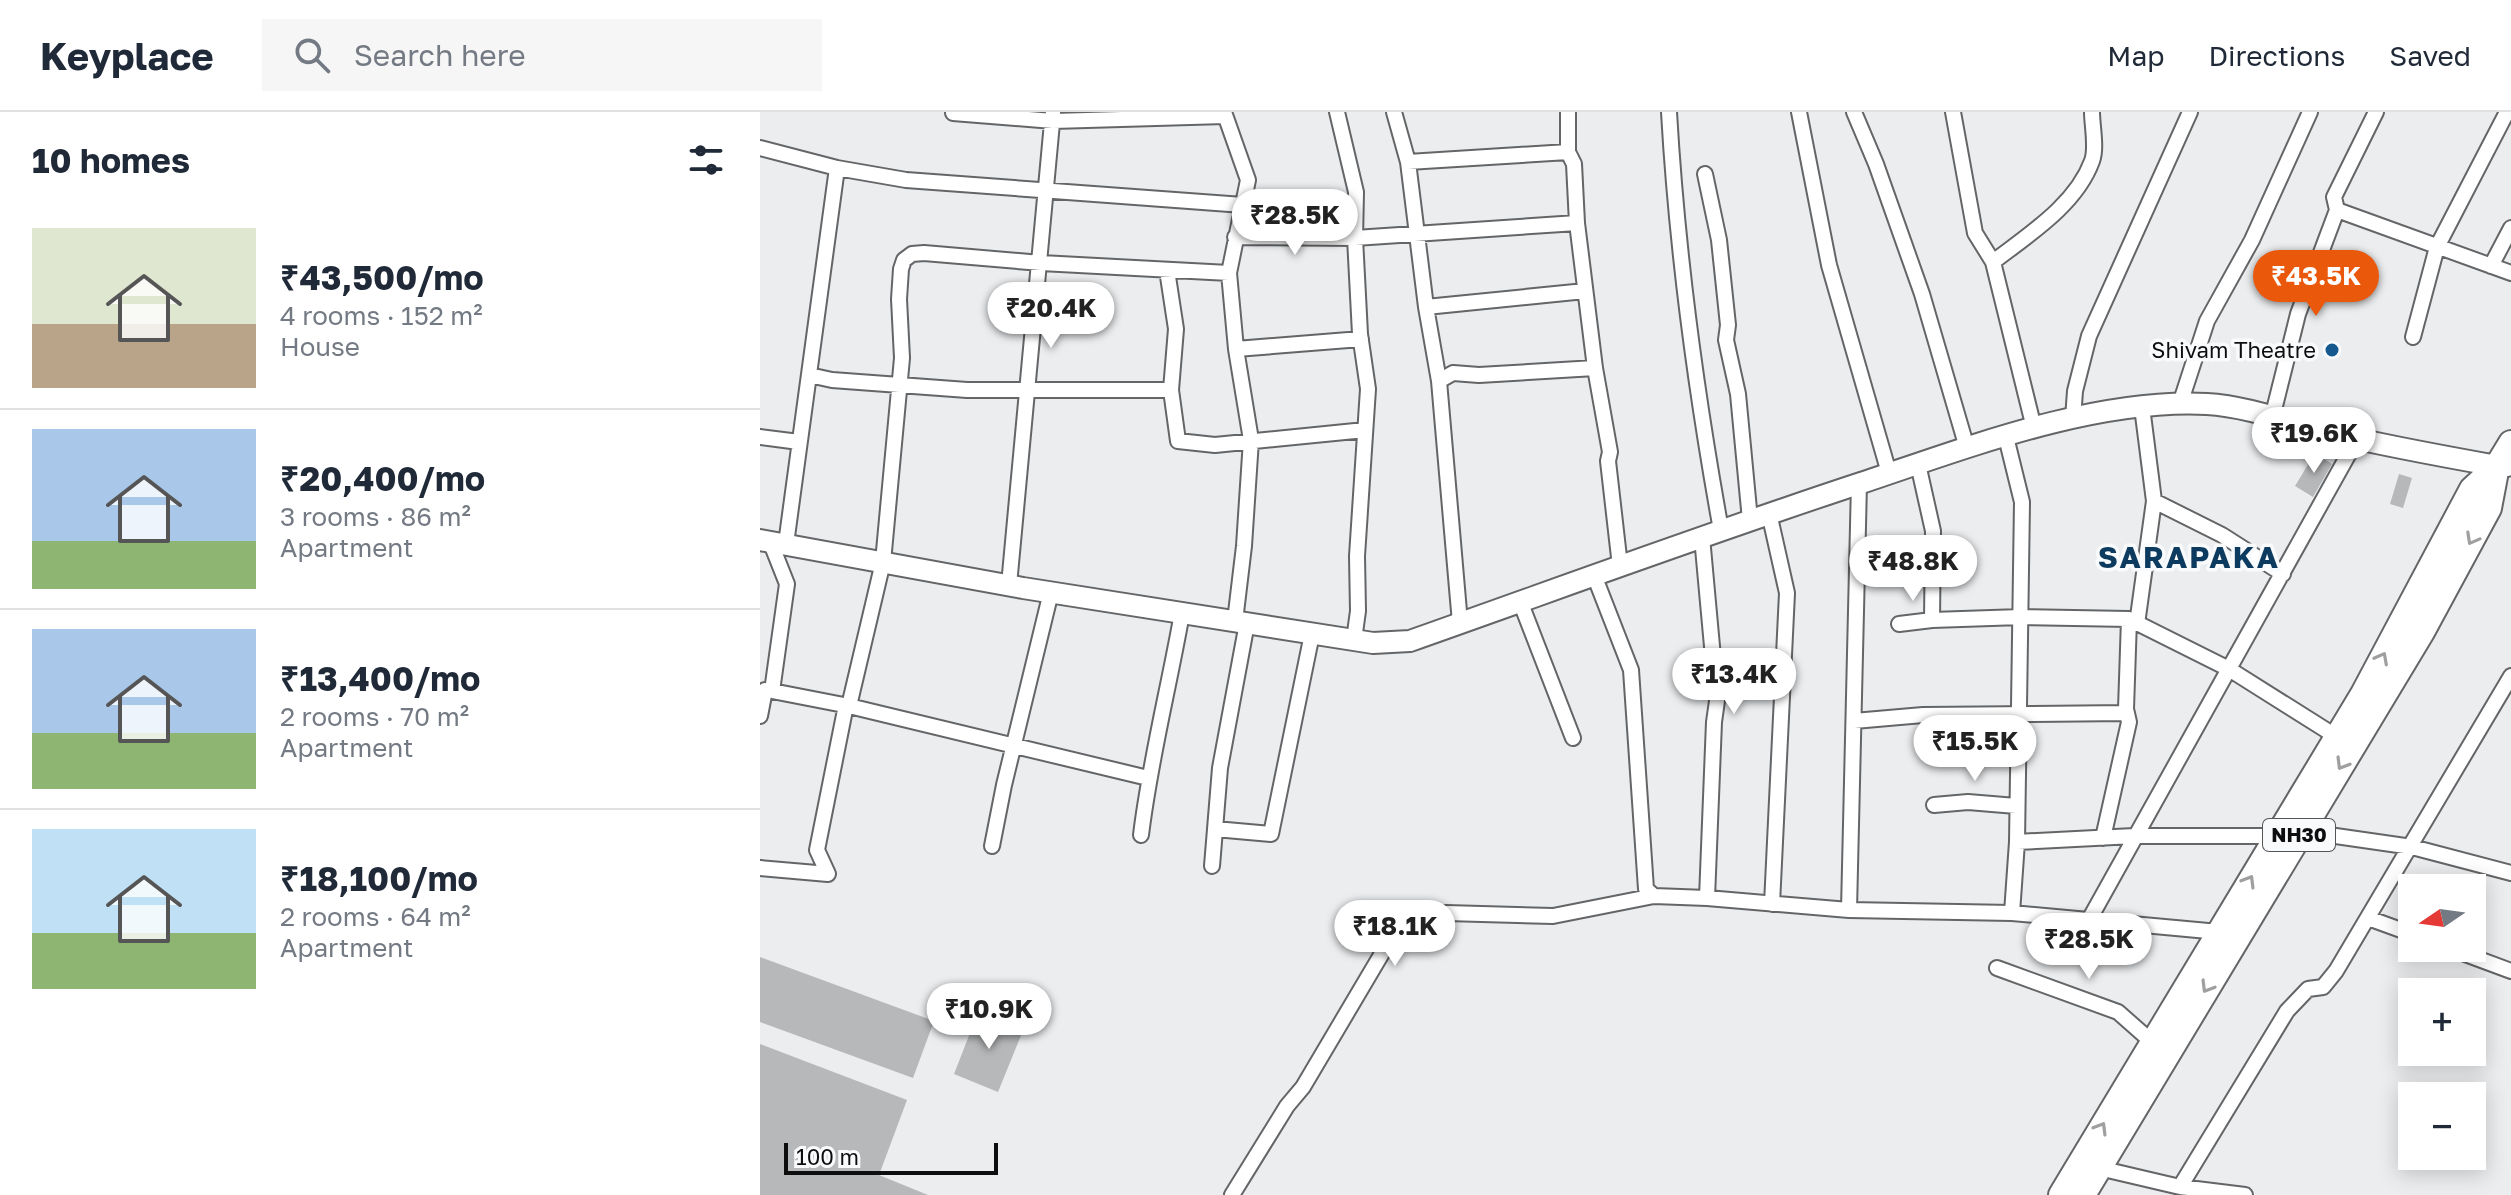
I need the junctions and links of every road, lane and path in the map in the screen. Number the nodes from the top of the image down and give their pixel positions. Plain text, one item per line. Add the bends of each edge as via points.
1 (1337, 112) edge
2 (1394, 112) edge
3 (1568, 112) edge
4 (1669, 112) edge
5 (1799, 112) edge
6 (1854, 112) edge
7 (1953, 112) edge
8 (2092, 112) edge
9 (2190, 112) edge
10 (2310, 112) edge
11 (2376, 112) edge
12 (2507, 112) edge
13 (953, 113) edge
14 (1225, 114) edge
15 (1053, 116) edge
16 (760, 148) edge
17 (1568, 152) junction
18 (1408, 162) junction
19 (837, 168) junction
20 (1705, 174) dead end
21 (1047, 191) junction
22 (1243, 205) junction
23 (2337, 210) junction
24 (1577, 223) junction
25 (2511, 228) edge
26 (1418, 236) junction
27 (1235, 237) junction
28 (1355, 238) junction
29 (2437, 247) junction
30 (1993, 262) junction
31 (1041, 263) junction
32 (2491, 266) junction
33 (1167, 270) junction
34 (1229, 273) junction
35 (2511, 273) edge
36 (1585, 291) junction
37 (1426, 307) junction
38 (2413, 337) dead end
39 (1361, 339) junction
40 (1236, 349) junction
41 (1595, 368) junction
42 (809, 375) junction
43 (1439, 381) junction
44 (899, 385) junction
45 (1028, 388) junction
46 (1171, 390) junction
47 (2180, 404) junction
48 (2142, 407) junction
49 (2272, 418) junction
50 (2073, 419) junction
51 (2034, 428) junction
52 (1365, 430) junction
53 (760, 437) edge
54 (2006, 437) junction
55 (2357, 439) junction
56 (1251, 440) junction
57 (799, 442) junction
58 (2511, 443) edge
59 (1967, 448) junction
60 (1918, 464) junction
61 (2504, 466) edge
62 (1889, 473) junction
63 (1859, 483) junction
64 (2154, 501) junction
65 (1759, 516) junction
66 (1711, 533) junction
67 (772, 542) edge
68 (883, 562) junction
69 (1620, 566) junction
70 (2283, 574) junction
71 (1594, 575) junction
72 (1009, 585) junction
73 (1051, 592) junction
74 (1520, 601) junction
75 (1182, 613) junction
76 (2021, 617) junction
77 (1932, 620) junction
78 (1241, 622) junction
79 (2133, 622) junction
80 (1460, 623) junction
81 (1899, 624) dead end
82 (1312, 634) junction
83 (1354, 640) junction
84 (2229, 669) junction
85 (2511, 676) edge
86 (766, 691) edge
87 (847, 706) junction
88 (2127, 713) junction
89 (2020, 714) junction
90 (760, 716) edge
91 (1854, 721) junction
92 (2337, 737) junction
93 (1573, 738) dead end
94 (1013, 745) junction
95 (1148, 778) junction
96 (1934, 805) dead end
97 (2016, 806) junction
98 (1215, 829) junction
99 (2301, 831) junction
100 (1141, 835) dead end
101 (2134, 836) junction
102 (2277, 836) junction
103 (2103, 838) junction
104 (2017, 842) junction
105 (992, 846) dead end
106 (2412, 847) junction
107 (1212, 866) dead end
108 (760, 868) edge
109 (2511, 873) edge
110 (1654, 896) junction
111 (1707, 898) junction
112 (1772, 904) junction
113 (1849, 910) junction
114 (2012, 913) junction
115 (2368, 918) junction
116 (2089, 920) junction
117 (2398, 929) edge
118 (2219, 932) junction
119 (2486, 962) edge
120 (1997, 968) dead end
121 (2511, 971) edge
122 (2152, 1042) junction
123 (2099, 1168) junction
124 (2180, 1187) junction
125 (2204, 1192) edge
126 (1232, 1195) edge
127 (2061, 1195) edge
128 (2083, 1195) edge
129 (2245, 1195) edge

1 - 28 street via 1356,192
2 - 18 street
3 - 17 street
4 - 66 street
5 - 62 street via 1829,265
6 - 59 street via 1922,294
7 - 30 street via 1975,233
8 - 30 street via 2094,159 2084,177 2050,217
9 - 50 street via 2089,336
10 - 47 street via 2252,240 2207,321
11 - 23 street via 2334,197
12 - 29 street
13 - 15 street
14 - 15 street
14 - 22 street via 1248,180
15 - 21 street
16 - 19 street
17 - 18 street
17 - 24 street via 1574,164
18 - 26 street
19 - 21 street via 906,180
19 - 42 street
20 - 65 street via 1719,240 1726,340
21 - 22 street
21 - 31 street
22 - 27 street
23 - 29 street
23 - 49 street via 2298,314
24 - 26 street
24 - 36 street
25 - 32 street
26 - 28 street
26 - 37 street
27 - 28 street
27 - 34 street
28 - 39 street
29 - 32 street
29 - 38 street
30 - 51 street
31 - 33 street
31 - 44 street via 924,253 904,260
31 - 45 street
32 - 35 street
33 - 34 street
33 - 46 street via 1176,329
34 - 40 street
36 - 37 street
36 - 41 street
37 - 43 street
39 - 40 street
39 - 52 street via 1368,389
40 - 56 street
41 - 43 street via 1453,373
41 - 69 street via 1610,452
42 - 44 street
42 - 57 street
43 - 80 street
44 - 45 street
44 - 68 street
45 - 46 street
45 - 72 street
46 - 56 street via 1178,441 1215,445
47 - 48 main road
47 - 49 main road via 2210,404
48 - 50 main road
48 - 64 street
49 - 55 main road
50 - 51 main road
51 - 54 main road
52 - 56 street
52 - 83 street
53 - 57 street
54 - 59 main road
54 - 76 street via 2022,502
55 - 61 main road
55 - 70 street
56 - 78 street
57 - 67 street
58 - 61 highway, NH30
59 - 60 main road
60 - 62 main road
60 - 77 street via 1933,531
92 -> 61 highway via 2472,489
61 -> 99 highway, NH30 via 2489,508 2422,632
62 - 63 main road
63 - 65 main road
63 - 91 street
64 - 70 street
64 - 79 street
65 - 66 main road
65 - 112 street via 1787,593
66 - 69 main road
66 - 111 street via 1717,701
67 - 68 main road
67 - 86 street via 787,584
68 - 72 main road
68 - 87 street
69 - 71 main road
70 - 84 street
71 - 74 main road
71 - 110 street via 1631,670 1646,889
72 - 73 main road
73 - 75 main road
73 - 94 street
74 - 80 main road
74 - 93 street
75 - 78 main road
75 - 95 street
76 - 77 street
76 - 79 street
76 - 89 street
77 - 81 street
78 - 82 main road
78 - 98 street
79 - 84 street
79 - 88 street
80 - 83 main road via 1410,641
82 - 83 main road
82 - 98 street via 1271,834
84 - 92 street
84 - 101 street
85 - 106 street
86 - 87 street
86 - 90 street
87 - 94 street
87 - 108 street via 817,850 828,874
88 - 89 street
88 - 103 street
89 - 91 street
89 - 97 street
91 - 113 street
92 - 102 highway
94 - 95 street
94 - 105 street
95 - 100 street
96 - 97 street
97 - 104 street
98 - 107 street
99 - 106 street
99 -> 123 highway, NH30
101 - 102 street
101 - 103 street
101 - 116 street
118 -> 102 highway
103 - 104 street
104 - 114 street
106 - 109 street
106 - 115 street
110 - 111 street
110 - 126 street via 1553,916 1446,913 1408,925 1384,950
111 - 112 street
112 - 113 street
113 - 114 street
114 - 116 street
115 - 117 street
115 - 124 street via 2330,980 2308,989 2287,1011
116 - 118 street
118 - 122 highway
119 - 121 street
120 - 122 street via 2118,1012
127 -> 122 highway
123 - 124 street
123 - 128 highway, NH30
124 - 125 street
125 - 129 street

